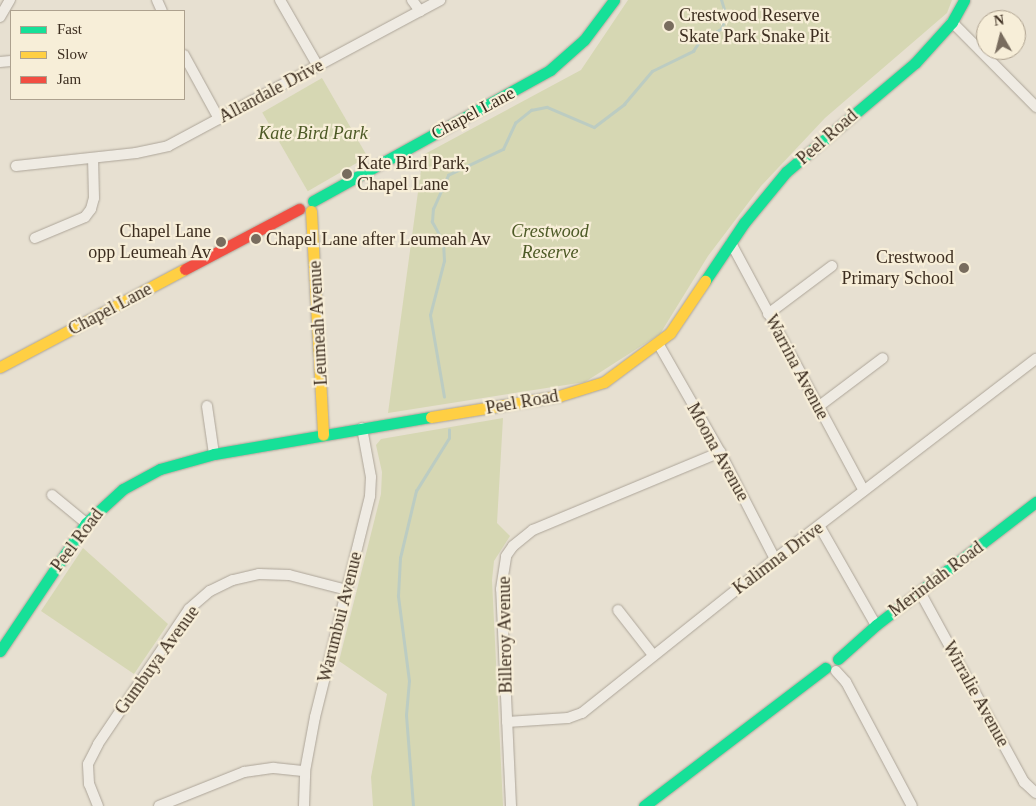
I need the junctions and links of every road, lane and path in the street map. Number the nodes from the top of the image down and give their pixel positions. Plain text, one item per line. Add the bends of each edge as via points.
1 (10, 0) edge
2 (280, 0) edge
3 (412, 0) edge
4 (440, 0) edge
5 (614, 0) edge
6 (964, 0) edge
7 (420, 11) junction
8 (0, 17) edge
9 (952, 22) junction
10 (185, 56) edge
11 (318, 66) junction
12 (1036, 107) edge
13 (219, 119) junction
14 (93, 158) junction
15 (16, 166) dead end
16 (312, 206) junction
17 (35, 238) dead end
18 (731, 243) junction
19 (832, 266) dead end
20 (768, 314) junction
21 (659, 345) junction
22 (883, 358) dead end
23 (1036, 360) edge
24 (0, 367) edge
25 (206, 406) dead end
26 (818, 407) junction
27 (362, 428) junction
28 (323, 436) junction
29 (720, 452) junction
30 (214, 454) junction
31 (864, 491) junction
32 (52, 495) dead end
33 (1036, 502) edge
34 (86, 523) junction
35 (820, 527) junction
36 (775, 559) junction
37 (347, 590) junction
38 (920, 592) junction
39 (618, 610) dead end
40 (876, 625) junction
41 (0, 651) edge
42 (654, 655) junction
43 (838, 659) junction
44 (825, 668) junction
45 (836, 671) junction
46 (507, 722) junction
47 (305, 771) junction
48 (1036, 793) edge
49 (98, 806) edge
50 (159, 806) edge
51 (304, 806) edge
52 (511, 806) edge
53 (644, 806) edge
54 (912, 806) edge

1 - 8 street
2 - 11 street
3 - 7 street
4 - 7 street, Allandale Drive
5 - 16 street, Chapel Lane via 584,40 542,75
6 - 9 street, Peel Road
7 - 11 street, Allandale Drive
9 - 12 street
9 - 18 street, Peel Road via 915,63 786,172
10 - 13 street
11 - 13 street, Allandale Drive
13 - 14 street, Allandale Drive via 168,146
14 - 15 street, Allandale Drive
14 - 17 street via 92,209 85,217
16 - 24 street, Chapel Lane via 306,213 299,209
16 - 28 street, Leumeah Avenue
18 - 20 street, Warrina Avenue
18 - 21 street, Peel Road
19 - 20 street
20 - 26 street, Warrina Avenue
21 - 27 street, Peel Road via 623,371 582,390
21 - 29 street, Moona Avenue
22 - 26 street
23 - 31 street, Kalimna Drive
25 - 30 street
26 - 31 street, Warrina Avenue
27 - 28 street, Peel Road
27 - 37 street, Warumbui Avenue via 371,487
28 - 30 street, Peel Road
29 - 36 street, Moona Avenue
29 - 46 street, Billeroy Avenue via 533,530 512,546 506,556 501,589
30 - 34 street, Peel Road via 180,462 140,478 106,501
31 - 35 street, Kalimna Drive
32 - 34 street
33 - 38 street, Merindah Road
34 - 41 street, Peel Road
35 - 36 street, Kalimna Drive
35 - 40 street
36 - 42 street, Kalimna Drive
37 - 47 street, Warumbui Avenue
37 - 49 street, Gumbuya Avenue via 289,575 259,574 232,580 210,591 189,609 98,744 88,764 89,784
38 - 40 street, Merindah Road
38 - 48 street, Wirralie Avenue via 1024,782
39 - 42 street
40 - 43 street, Merindah Road
42 - 46 street, Kalimna Drive via 582,713 568,718
43 - 44 street via 828,657 824,662
43 - 45 street via 840,665
44 - 45 street via 829,672
44 - 53 street
45 - 54 street via 846,682
46 - 52 street, Billeroy Avenue
47 - 50 street via 274,768 244,772
47 - 51 street, Warumbui Avenue

